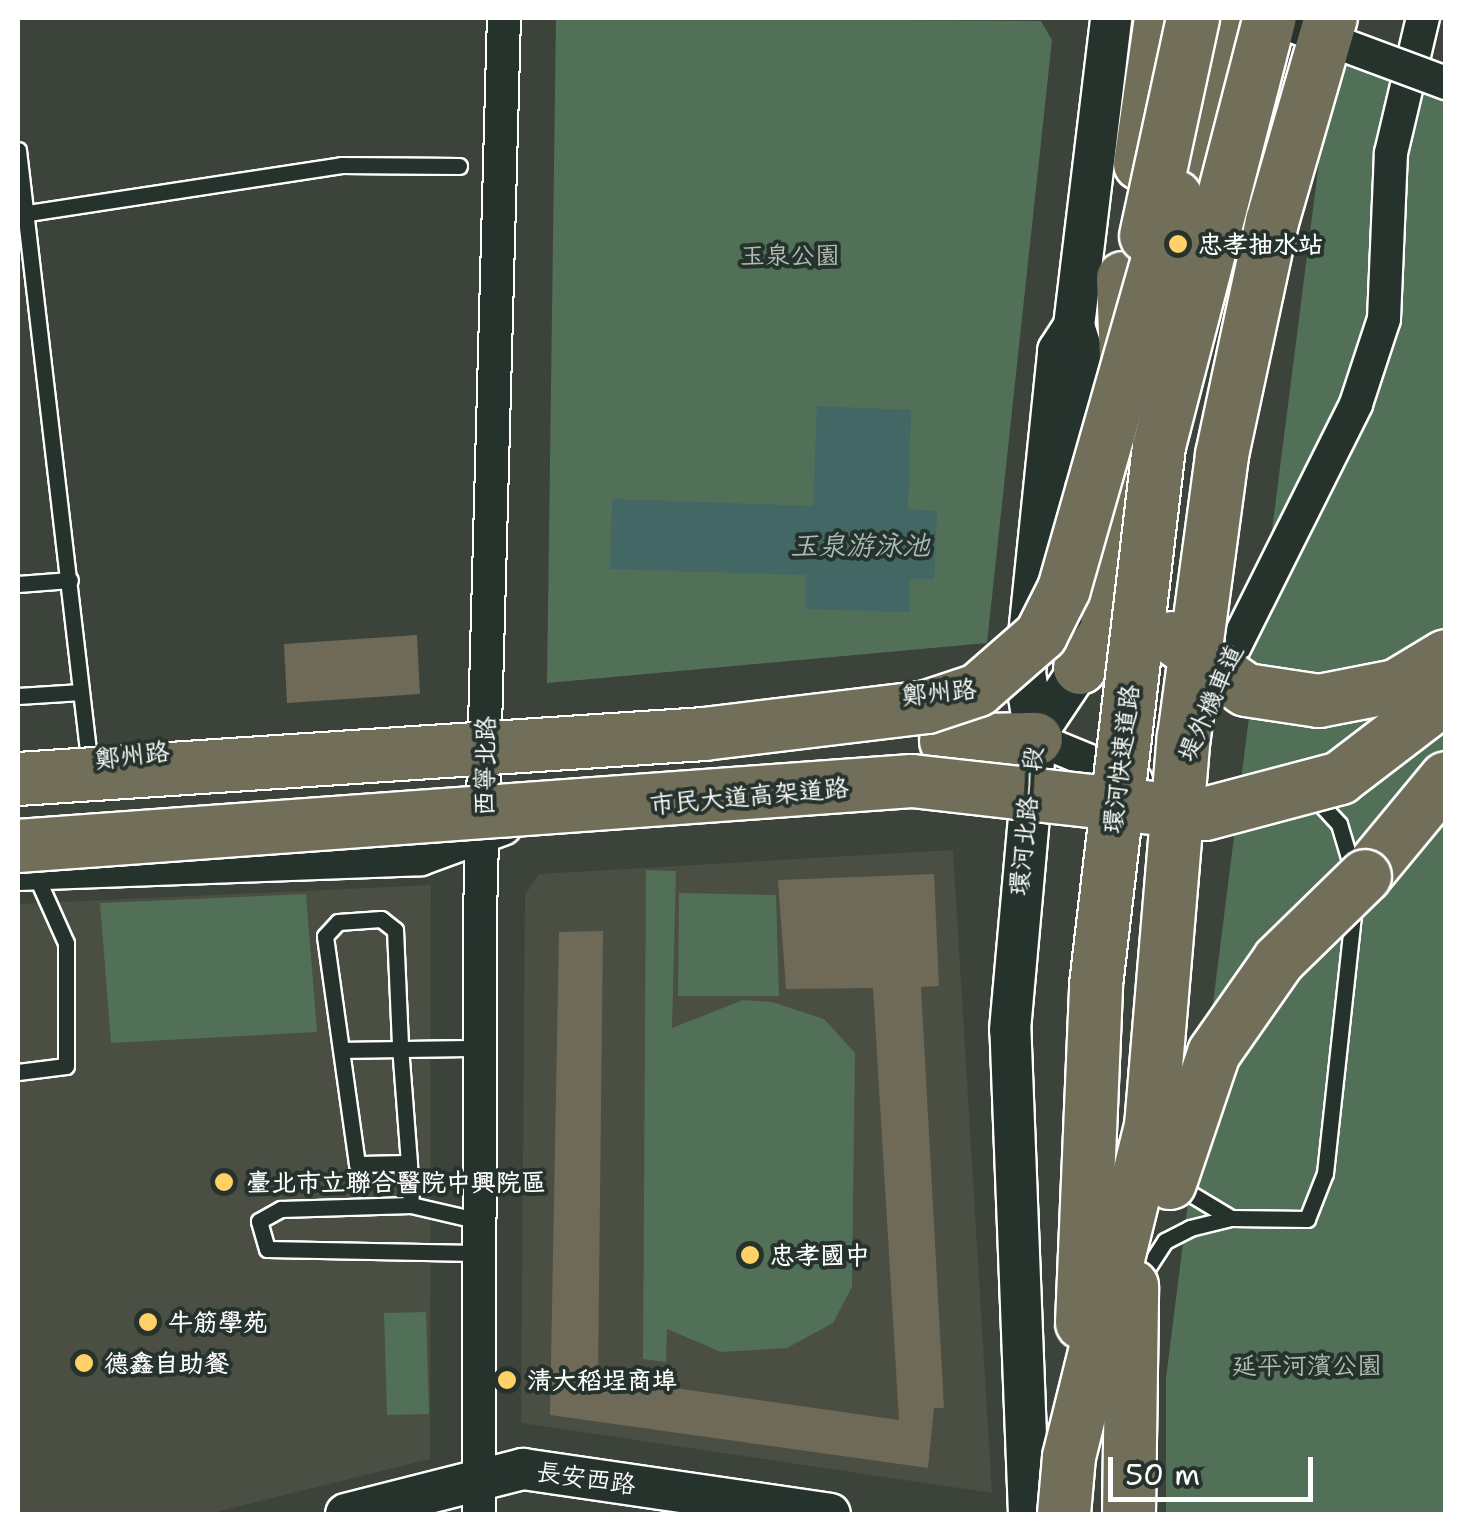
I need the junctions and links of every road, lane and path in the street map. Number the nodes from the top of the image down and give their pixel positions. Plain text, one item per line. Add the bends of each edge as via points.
1 (504, 18) edge
2 (1111, 18) edge
3 (1161, 18) edge
4 (1193, 18) edge
5 (1237, 18) edge
6 (1271, 18) edge
7 (1299, 18) edge
8 (1330, 18) edge
9 (1410, 18) edge
10 (1423, 18) edge
11 (1446, 83) edge
12 (18, 150) edge
13 (459, 166) dead end
14 (28, 213) junction
15 (1123, 278) junction
16 (1094, 359) junction
17 (70, 580) junction
18 (18, 584) edge
19 (1446, 656) edge
20 (1080, 668) junction
21 (81, 692) junction
22 (18, 696) edge
23 (1446, 697) edge
24 (485, 730) junction
25 (1036, 739) junction
26 (152, 752) junction
27 (89, 759) junction
28 (18, 765) edge
29 (1446, 778) edge
30 (18, 779) edge
31 (1170, 784) junction
32 (1206, 785) dead end
33 (1224, 787) dead end
34 (18, 815) edge
35 (484, 826) junction
36 (23, 862) edge
37 (175, 866) junction
38 (400, 1046) junction
39 (478, 1048) junction
40 (345, 1050) junction
41 (18, 1072) edge
42 (409, 1163) junction
43 (411, 1205) junction
44 (1231, 1218) junction
45 (476, 1236) junction
46 (1131, 1412) junction
47 (477, 1498) edge
48 (710, 1505) edge
49 (354, 1514) edge
50 (830, 1514) edge
51 (1029, 1514) edge
52 (1064, 1514) edge
53 (1087, 1514) edge
54 (1129, 1514) edge
55 (1147, 1514) edge

1 - 24 street, 西寧北路
2 - 16 street, 環河北路一段
3 - 15 highway
4 - 16 highway, bridge
5 - 16 highway, bridge
6 - 11 street, bridge
6 - 53 highway, 環河快速道路, bridge via 1210,225 1156,465 1096,985 1082,1319
7 - 46 highway, 環河快速道路, bridge via 1228,268 1170,611 1130,1212
8 - 52 highway, bridge via 1272,222 1222,456 1184,736 1151,1126 1069,1457
9 - 31 street, 堤外機車道 via 1376,149 1373,320 1346,393 1174,737
10 - 31 street, 堤外機車道 via 1390,153 1384,319 1356,404
12 - 14 lane
13 - 14 lane via 341,165
14 - 17 lane
15 - 16 highway via 1113,332
15 - 20 highway via 1129,442 1106,633
16 - 19 highway, bridge via 1120,520 1146,601 1185,653 1246,690 1319,701 1396,686
16 - 20 street
16 - 25 street, 環河北路一段 via 1058,351 1025,673
16 - 30 highway, bridge via 1064,589 1041,634 978,690 927,708 704,734
17 - 18 lane
17 - 21 lane
20 - 25 street
21 - 22 lane
21 - 27 lane
23 - 36 highway, 市民大道高架道路, bridge via 1340,778 1205,814 912,781
24 - 25 street, 鄭州路 via 991,688
24 - 26 street, 鄭州路
24 - 35 street, 西寧北路
25 - 31 street via 1131,780
25 - 34 highway
25 - 35 street via 981,787
25 - 51 street, 環河北路一段 via 1010,1030
26 - 27 street, 鄭州路
26 - 37 street via 152,816
27 - 28 street, 鄭州路
29 - 46 highway, bridge via 1365,876 1279,960 1214,1053 1176,1148
31 - 32 lane
31 - 44 lane via 1140,1125 1153,1160 1184,1193
33 - 44 lane via 1314,797 1339,824 1353,862 1354,912 1325,1173 1313,1204 1306,1219 1285,1224
35 - 37 street via 420,855
35 - 39 street, 西寧北路
36 - 37 street
36 - 41 lane via 66,943 66,1066
38 - 39 lane
38 - 40 lane
38 - 40 lane via 392,923 338,922 326,936
38 - 42 lane
39 - 45 street, 西寧北路
40 - 42 lane via 357,1164
42 - 43 lane
43 - 45 lane
43 - 45 lane via 266,1212 259,1241 267,1249
44 - 55 lane via 1165,1241 1138,1270
45 - 47 street, 西寧北路
46 - 54 highway, 環河快速道路, bridge
47 - 48 street, 長安西路 via 522,1469
47 - 49 street, 長安西路
48 - 50 street, 長安西路

